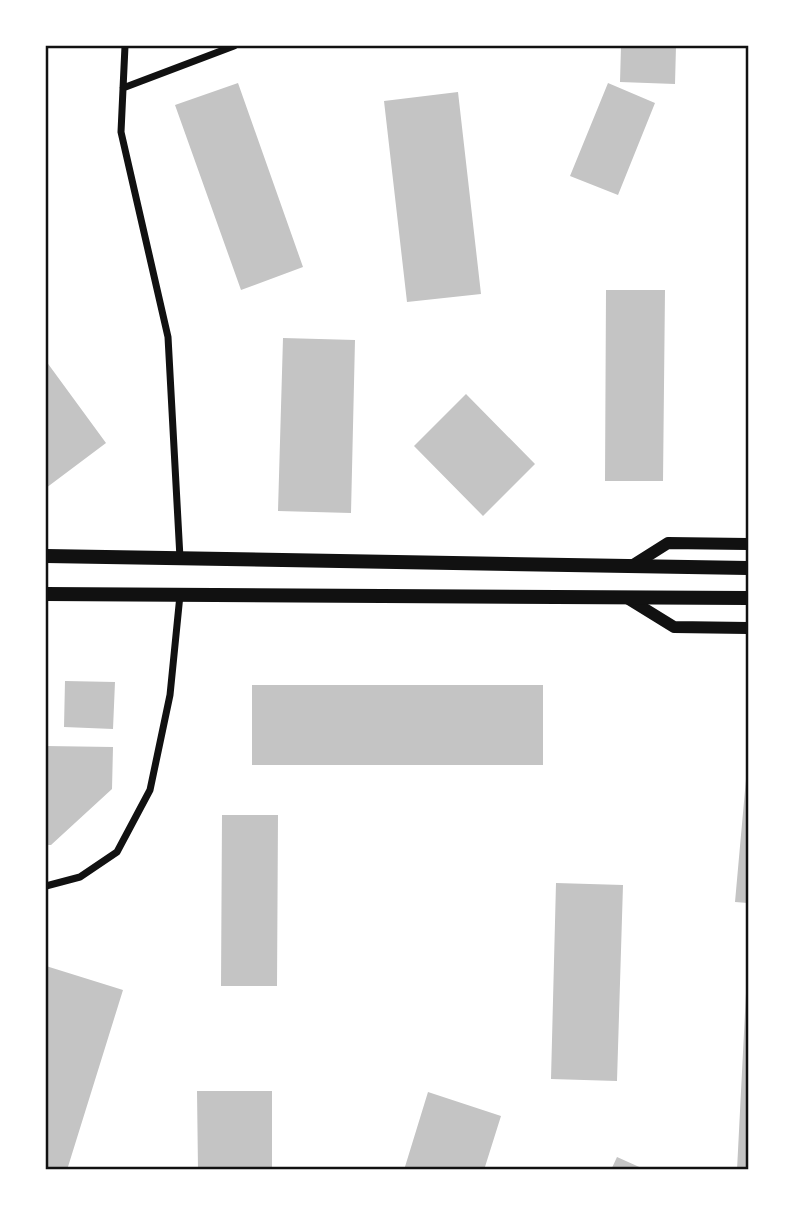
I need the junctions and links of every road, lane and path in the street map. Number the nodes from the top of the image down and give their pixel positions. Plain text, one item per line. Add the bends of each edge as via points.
1 (125, 46) edge
2 (234, 46) edge
3 (123, 88) junction
4 (748, 544) edge
5 (46, 556) edge
6 (180, 558) junction
7 (628, 568) junction
8 (748, 568) edge
9 (46, 594) edge
10 (180, 595) junction
11 (627, 598) junction
12 (748, 598) edge
13 (748, 628) edge
14 (46, 886) edge

1 - 3 street
2 - 3 street
3 - 6 street via 121,132 168,337
4 - 7 street via 668,542
5 - 6 main road
6 - 7 main road
7 - 8 main road
9 - 10 main road
10 - 11 main road
10 - 14 street via 170,695 150,790 117,852 80,877
11 - 12 main road
11 - 13 street via 674,627

